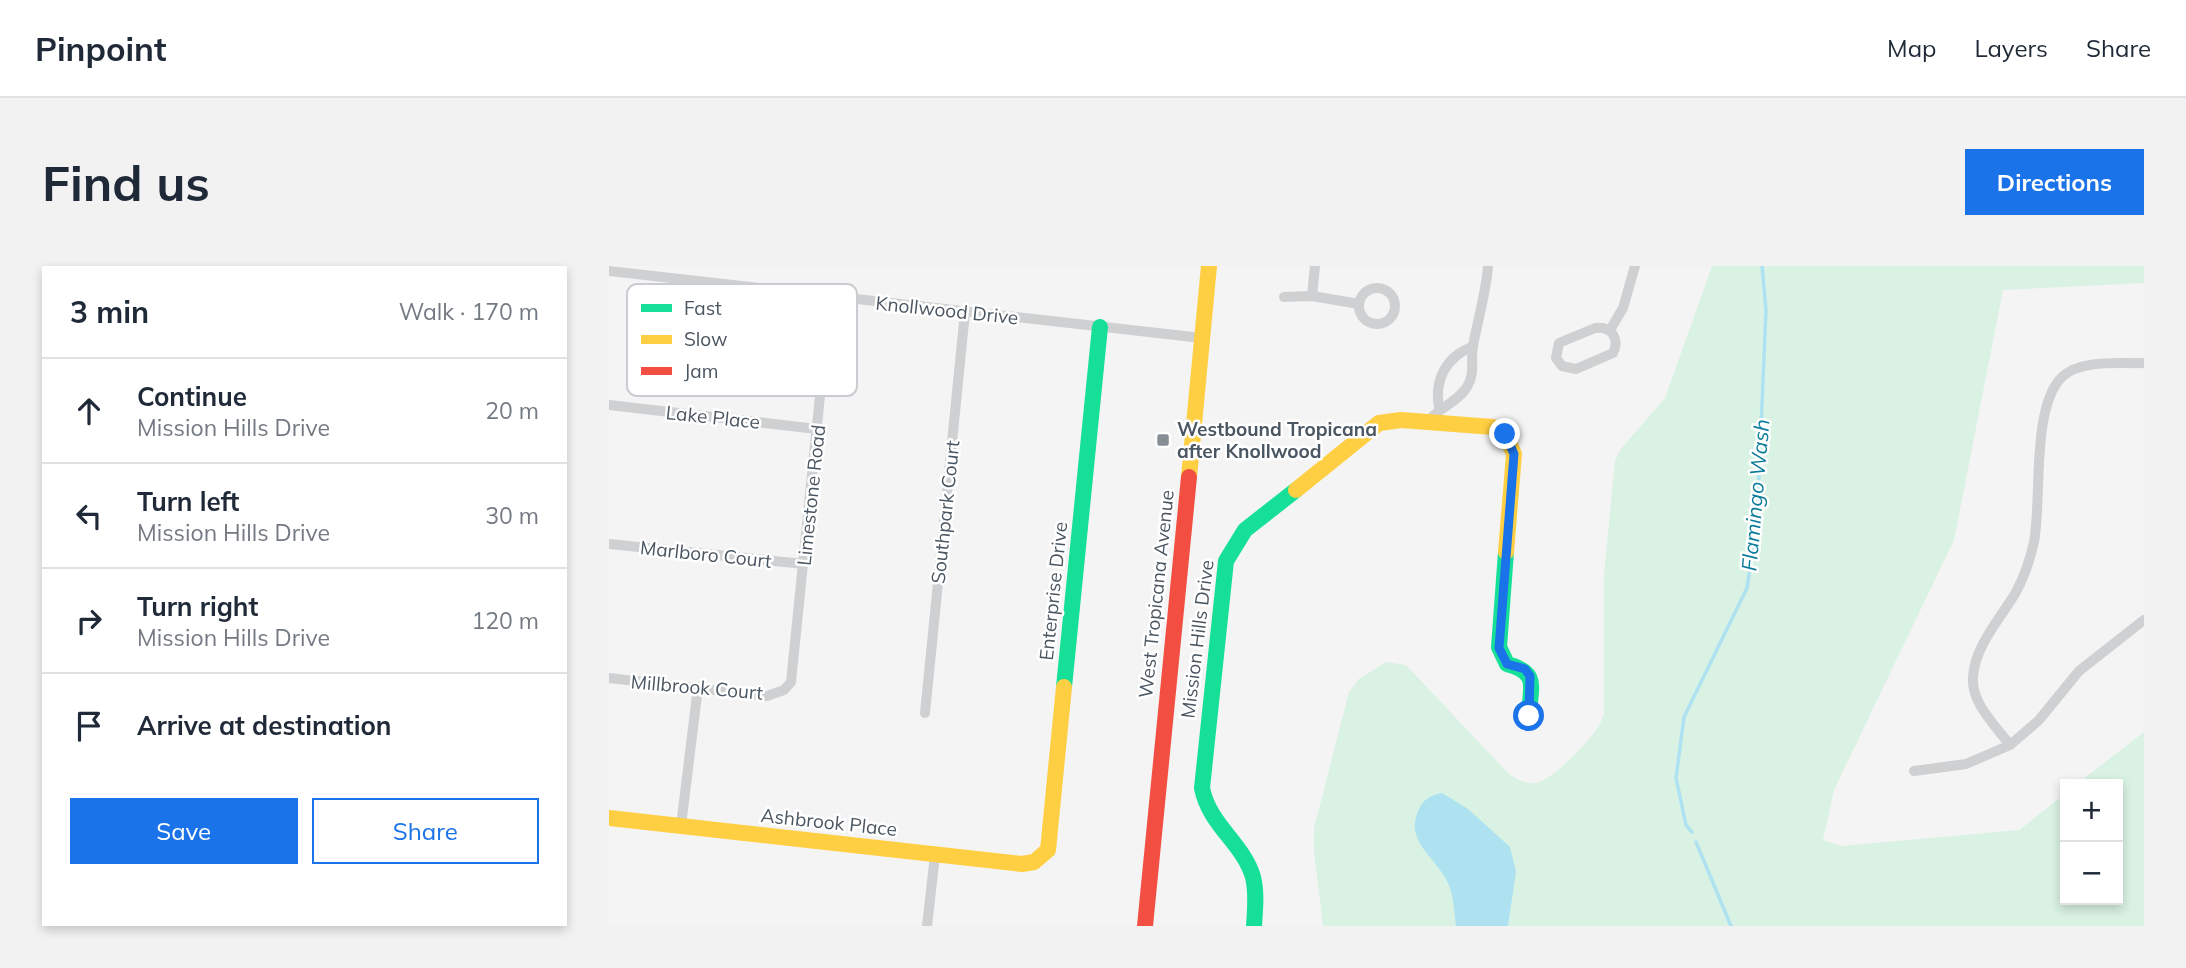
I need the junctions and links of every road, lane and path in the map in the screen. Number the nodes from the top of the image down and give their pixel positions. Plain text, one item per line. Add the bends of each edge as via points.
1 (1209, 266) edge
2 (1315, 266) edge
3 (1488, 266) edge
4 (1635, 266) edge
5 (609, 271) edge
6 (724, 284) edge
7 (1313, 296) junction
8 (1284, 297) dead end
9 (857, 299) edge
10 (1359, 304) dead end
11 (965, 312) junction
12 (1100, 327) junction
13 (1610, 330) junction
14 (1202, 338) junction
15 (1472, 347) junction
16 (2144, 363) edge
17 (820, 396) edge
18 (609, 405) edge
19 (1439, 407) junction
20 (1426, 422) junction
21 (817, 429) junction
22 (609, 544) edge
23 (804, 565) junction
24 (2144, 620) edge
25 (609, 678) edge
26 (698, 687) junction
27 (784, 690) joint
28 (925, 713) dead end
29 (1529, 716) dead end
30 (2010, 745) junction
31 (1914, 771) dead end
32 (609, 818) edge
33 (681, 826) junction
34 (935, 855) junction
35 (1043, 856) joint
36 (927, 926) edge
37 (1145, 926) edge
38 (1254, 926) edge

1 - 14 street, West Tropicana Avenue
2 - 7 street
3 - 15 street via 1485,303
4 - 13 street via 1623,308
5 - 6 street, Knollwood Drive
7 - 8 street
7 - 10 street
9 - 11 street, Knollwood Drive
11 - 12 street, Knollwood Drive
11 - 28 street, Southpark Court
12 - 14 street, Knollwood Drive
12 - 35 street, Enterprise Drive via 1048,850
13 - 13 street via 1595,328 1562,340 1556,348 1558,362 1571,370 1609,357 1616,344
14 - 37 street, West Tropicana Avenue
15 - 19 street via 1445,367 1438,383
15 - 19 street via 1473,371 1467,386 1455,400
16 - 30 street via 2080,367 2061,378 2052,391 2039,452 2036,530 2029,561 1973,673 1977,699
17 - 21 street, Limestone Road
18 - 21 street, Lake Place
19 - 20 street
20 - 29 street, Mission Hills Drive via 1495,427 1512,443 1499,648 1507,664 1525,669 1530,676
20 - 38 street, Mission Hills Drive via 1394,419 1372,427 1245,530 1228,554 1202,788 1210,819 1251,872 1256,896
21 - 23 street, Limestone Road
22 - 23 street, Marlboro Court
23 - 27 street, Limestone Road via 791,682
24 - 30 street via 2088,663 2039,720
25 - 26 street, Millbrook Court
26 - 27 street, Millbrook Court via 767,696
26 - 33 street
30 - 31 street via 1966,764
32 - 33 street, Ashbrook Place
33 - 34 street, Ashbrook Place
34 - 35 street, Ashbrook Place via 1022,864
34 - 36 street

